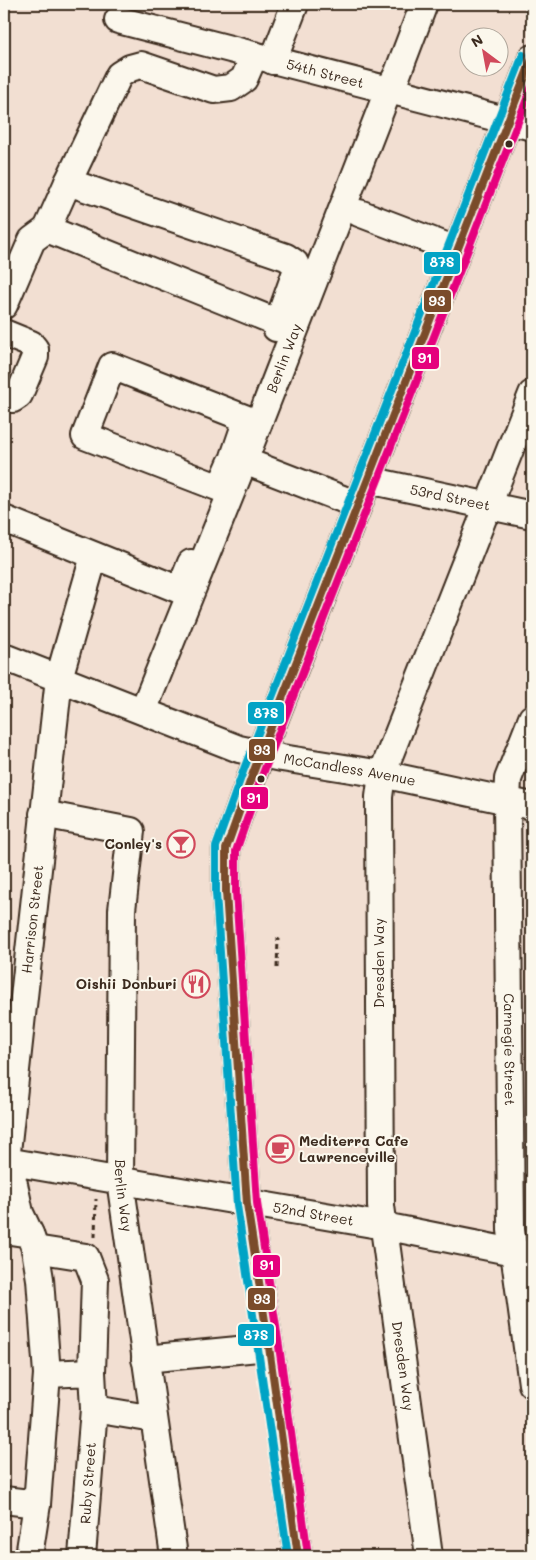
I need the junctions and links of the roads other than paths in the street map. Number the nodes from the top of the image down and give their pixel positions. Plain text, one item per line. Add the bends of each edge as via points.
1 (295, 4) edge
2 (424, 4) edge
3 (118, 20) dead end
4 (264, 58) junction
5 (532, 58) edge
6 (388, 91) junction
7 (520, 124) edge
8 (68, 182) junction
9 (359, 213) dead end
10 (47, 229) junction
11 (456, 250) junction
12 (4, 305) edge
13 (279, 322) junction
14 (4, 333) edge
15 (532, 394) edge
16 (4, 398) edge
17 (247, 419) junction
18 (239, 459) junction
19 (368, 480) junction
20 (220, 488) junction
21 (358, 505) junction
22 (488, 506) junction
23 (532, 515) edge
24 (4, 520) edge
25 (94, 556) junction
26 (4, 657) edge
27 (59, 678) junction
28 (143, 711) junction
29 (532, 718) edge
30 (260, 753) junction
31 (382, 774) junction
32 (507, 801) junction
33 (532, 806) edge
34 (43, 814) junction
35 (6, 1161) junction
36 (120, 1180) junction
37 (247, 1204) junction
38 (384, 1226) junction
39 (4, 1230) edge
40 (32, 1241) junction
41 (523, 1254) edge
42 (270, 1347) junction
43 (145, 1359) junction
44 (92, 1372) junction
45 (47, 1374) junction
46 (532, 1384) edge
47 (94, 1409) junction
48 (154, 1419) junction
49 (4, 1500) edge
50 (36, 1504) junction
51 (29, 1556) edge
52 (82, 1556) edge
53 (174, 1556) edge
54 (298, 1556) edge
55 (429, 1556) edge

1 - 4 street
2 - 6 street, Berlin Way
3 - 4 street, 54th Street
4 - 6 street, 54th Street
4 - 8 street via 231,88 214,90 140,65 130,68 119,75
5 - 7 main road
6 - 7 street, 54th Street
6 - 18 street, Berlin Way
7 - 11 main road
8 - 10 street
8 - 13 street via 286,257 295,263 297,270
9 - 11 street
10 - 12 street via 32,240
10 - 13 street
11 - 19 main road
13 - 17 street
14 - 16 street via 31,344 35,356 19,395 13,399
15 - 22 street, Dresden Way
17 - 18 street
17 - 20 street via 112,366 84,436
18 - 20 street
18 - 21 street
18 - 28 street, Berlin Way
19 - 21 main road
19 - 22 street, 53rd Street
20 - 25 street via 180,590
21 - 30 main road
22 - 23 street, 53rd Street
22 - 31 street, Dresden Way
24 - 25 street
25 - 27 street, Harrison Street
26 - 27 street, McCandless Avenue
27 - 28 street, McCandless Avenue
27 - 34 street, Harrison Street
28 - 30 street, McCandless Avenue via 239,749
29 - 32 street, Carnegie Street via 508,779
30 - 31 street, McCandless Avenue
30 - 37 main road via 226,849 226,892
31 - 32 street, McCandless Avenue
31 - 38 street, Dresden Way via 378,797 381,1206
32 - 33 street, McCandless Avenue
32 - 41 street, Carnegie Street via 511,1230
34 - 35 street, Harrison Street
34 - 36 street, Berlin Way via 131,831 122,910
35 - 36 street, 52nd Street
35 - 40 street via 20,1213
36 - 37 street, 52nd Street
36 - 43 street, Berlin Way
37 - 38 street, 52nd Street
37 - 42 main road
38 - 41 street, 52nd Street
38 - 55 street, Dresden Way
39 - 40 street
40 - 44 street, Ruby Street via 86,1257 95,1280
40 - 45 street via 40,1279
41 - 46 street, Carnegie Street
42 - 43 street
42 - 54 main road
43 - 48 street, Berlin Way
44 - 45 street
44 - 47 street, Ruby Street
45 - 50 street
47 - 48 street
47 - 52 street, Ruby Street
48 - 53 street, Berlin Way
49 - 50 street
50 - 51 street

